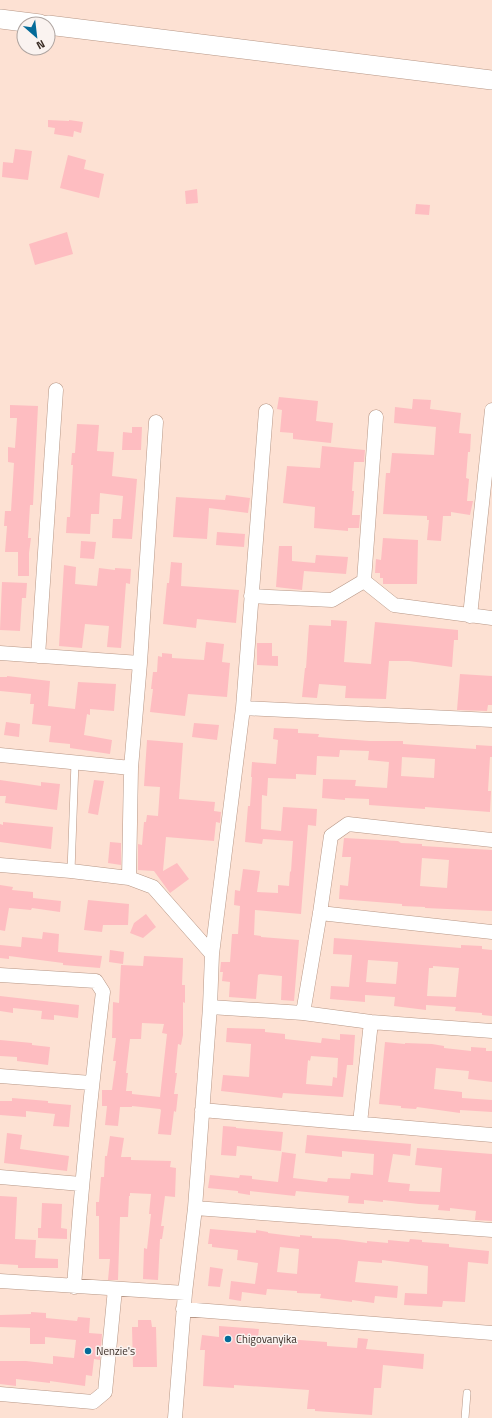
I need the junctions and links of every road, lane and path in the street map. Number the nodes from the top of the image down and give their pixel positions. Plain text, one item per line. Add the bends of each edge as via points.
1 (0, 19) edge
2 (16, 21) edge
3 (56, 26) edge
4 (492, 80) edge
5 (56, 390) dead end
6 (492, 410) edge
7 (266, 411) dead end
8 (376, 417) dead end
9 (156, 422) dead end
10 (364, 581) junction
11 (251, 596) junction
12 (470, 616) junction
13 (492, 618) edge
14 (0, 653) edge
15 (38, 656) junction
16 (140, 663) junction
17 (243, 708) junction
18 (492, 720) edge
19 (0, 755) edge
20 (75, 762) junction
21 (131, 768) junction
22 (492, 840) edge
23 (0, 865) edge
24 (71, 871) junction
25 (129, 878) junction
26 (320, 913) junction
27 (492, 932) edge
28 (212, 954) junction
29 (0, 975) edge
30 (210, 1007) junction
31 (303, 1013) junction
32 (371, 1022) junction
33 (492, 1031) edge
34 (0, 1076) edge
35 (91, 1083) junction
36 (202, 1110) junction
37 (360, 1123) junction
38 (492, 1135) edge
39 (0, 1177) edge
40 (81, 1184) junction
41 (195, 1208) junction
42 (492, 1230) edge
43 (0, 1281) edge
44 (74, 1286) junction
45 (115, 1289) junction
46 (184, 1292) junction
47 (183, 1308) junction
48 (492, 1333) edge
49 (467, 1393) dead end
50 (0, 1394) edge
51 (175, 1418) edge
52 (465, 1418) edge

1 - 2 main road
3 - 4 main road
5 - 15 street
6 - 12 street
7 - 11 street
8 - 10 street
9 - 16 street
10 - 11 street via 332,600
10 - 12 street via 394,605
11 - 17 street
12 - 13 street
14 - 15 street
15 - 16 street
16 - 21 street
17 - 18 street
17 - 28 street
19 - 20 street
20 - 21 street
20 - 24 lane
21 - 25 street
22 - 26 street via 348,824 331,836
23 - 24 street
24 - 25 street
25 - 28 street via 153,887
26 - 27 street
26 - 31 street
28 - 30 street
29 - 35 street via 96,981 103,992
30 - 31 street
30 - 36 street
31 - 32 street
32 - 33 street
32 - 37 street
34 - 35 street
35 - 40 street
36 - 37 street
36 - 41 street
37 - 38 street
39 - 40 street
40 - 44 street
41 - 42 street
41 - 46 street
43 - 44 street
44 - 45 street
45 - 46 street
45 - 50 street via 105,1392 93,1402
46 - 47 street
47 - 48 street
47 - 51 street
49 - 52 lane

